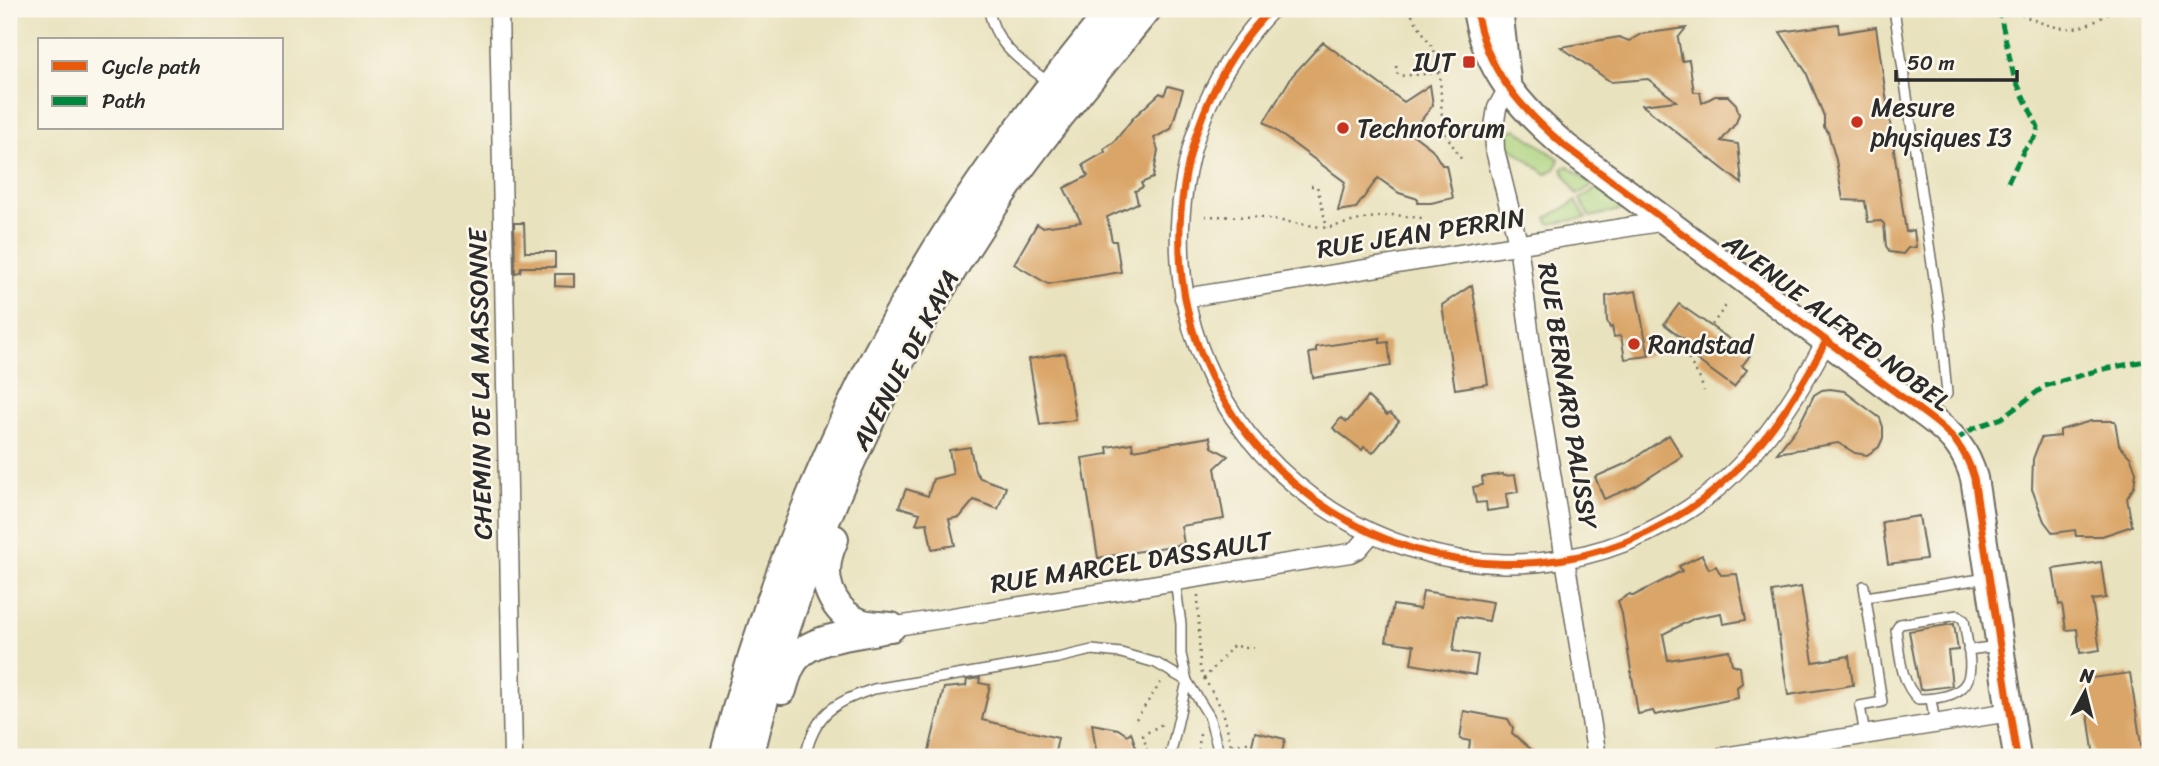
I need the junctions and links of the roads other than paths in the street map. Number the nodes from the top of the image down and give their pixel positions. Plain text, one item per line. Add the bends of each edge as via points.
1 (499, 9) edge
2 (989, 9) edge
3 (1113, 9) edge
4 (1147, 9) edge
5 (1271, 9) edge
6 (1476, 9) edge
7 (1499, 9) edge
8 (1894, 9) edge
9 (1052, 84) junction
10 (1507, 88) junction
11 (1001, 195) junction
12 (1666, 221) junction
13 (1518, 243) junction
14 (1184, 298) junction
15 (1826, 341) junction
16 (1947, 394) dead end
17 (1371, 534) junction
18 (1566, 559) junction
19 (1989, 578) junction
20 (1175, 581) junction
21 (1864, 586) dead end
22 (1866, 597) junction
23 (891, 627) junction
24 (2000, 646) junction
25 (1968, 650) junction
26 (1186, 681) junction
27 (1931, 699) junction
28 (2010, 712) junction
29 (1935, 724) junction
30 (1864, 735) junction
31 (513, 757) edge
32 (724, 757) edge
33 (749, 757) edge
34 (760, 757) edge
35 (806, 757) edge
36 (1170, 757) edge
37 (1220, 757) edge
38 (1597, 757) edge
39 (1723, 757) edge
40 (2017, 757) edge

1 - 31 street, CHEMIN DE LA MASSONNE
2 - 9 lane via 990,21 1015,57
3 - 9 main road, AVENUE DE KAYA
4 - 11 main road, AVENUE DE KAYA
5 - 14 street via 1233,56 1199,124 1187,162 1179,250
6 - 10 street, AVENUE ALFRED NOBEL via 1485,46
7 - 10 street
8 - 16 lane via 1939,309
9 - 32 main road, AVENUE DE KAYA via 952,225 862,384 790,548
10 - 12 street, AVENUE ALFRED NOBEL via 1534,120
10 - 13 street, RUE BERNARD PALISSY via 1497,108 1495,150
11 - 23 main road via 883,422 827,560 829,589 841,610 863,624
11 - 33 main road, AVENUE DE KAYA via 912,340 860,442 793,609
12 - 13 street, RUE JEAN PERRIN
12 - 15 street, AVENUE ALFRED NOBEL
13 - 14 street, RUE JEAN PERRIN
13 - 18 street, RUE BERNARD PALISSY
14 - 17 street via 1216,386 1246,435 1296,487
15 - 18 street via 1784,411 1728,480 1649,532
15 - 19 street, AVENUE ALFRED NOBEL via 1945,429 1962,449 1974,478
17 - 18 street via 1418,551 1486,564
17 - 20 street, RUE MARCEL DASSAULT via 1350,552
18 - 38 street, RUE BERNARD PALISSY
19 - 22 lane
19 - 24 street, AVENUE ALFRED NOBEL
20 - 23 street, RUE MARCEL DASSAULT
20 - 26 lane
21 - 22 lane
22 - 30 lane via 1882,702 1860,706
23 - 34 main road via 824,641 795,658
24 - 25 lane
24 - 28 street, AVENUE ALFRED NOBEL
25 - 27 lane via 1972,670 1966,683 1956,693
25 - 27 lane via 1964,620 1958,615 1900,624 1896,630 1908,690 1918,699
26 - 35 lane via 1156,663 1092,650 874,689 845,698 824,716 810,737
26 - 36 lane
26 - 37 lane via 1209,716
27 - 29 lane
28 - 29 street
28 - 40 street, AVENUE ALFRED NOBEL
29 - 30 street
30 - 39 street

